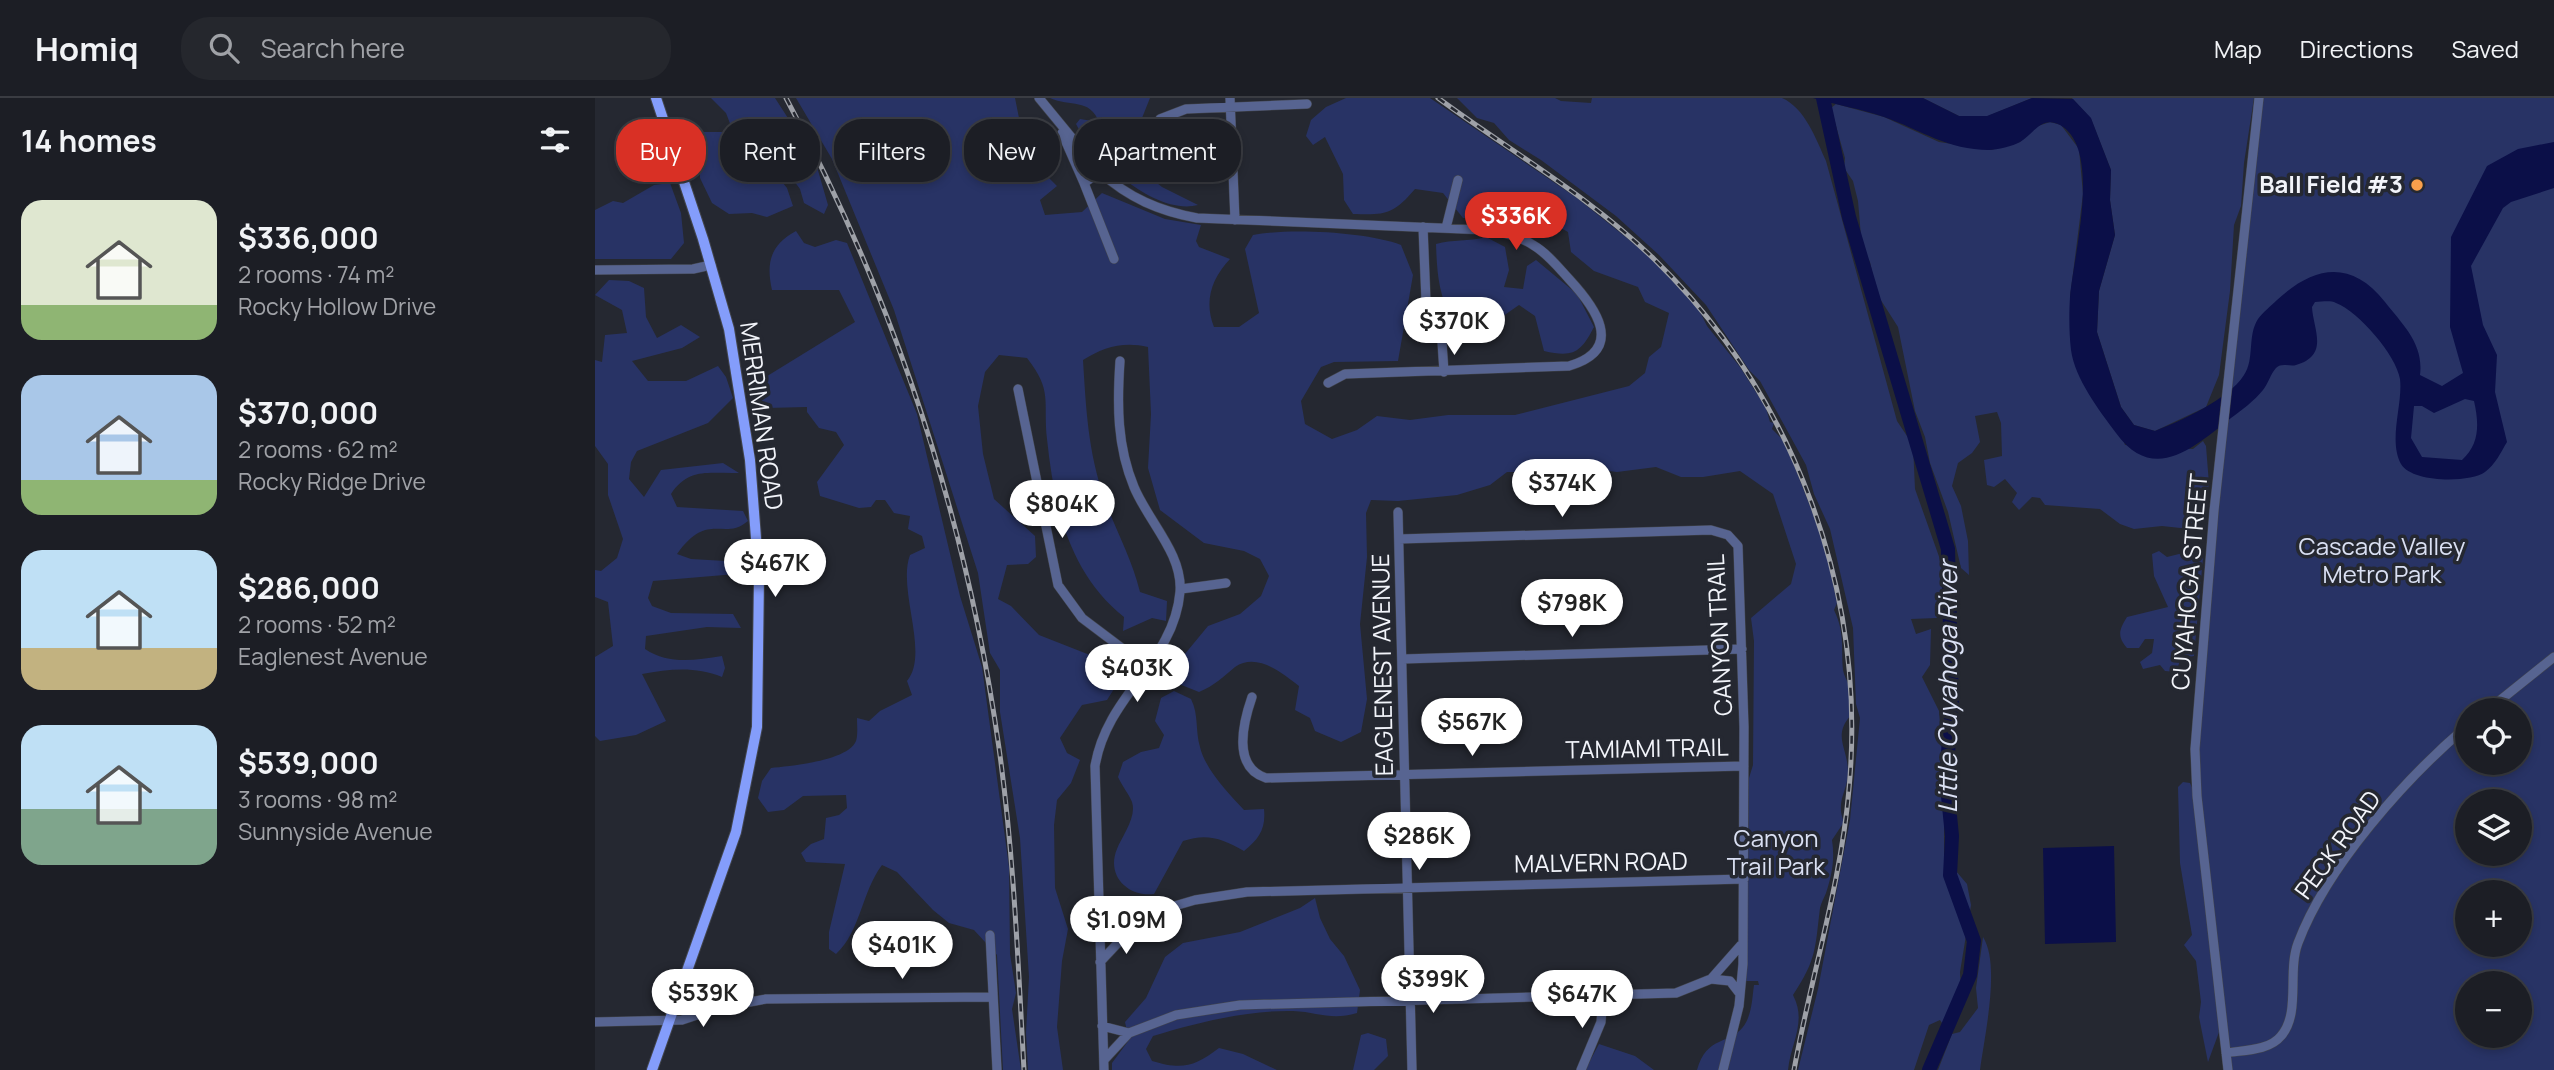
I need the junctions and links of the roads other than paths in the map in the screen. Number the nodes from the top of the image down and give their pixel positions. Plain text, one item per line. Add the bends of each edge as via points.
1 (656, 98) edge
2 (1039, 98) edge
3 (2259, 98) edge
4 (1231, 103) edge
5 (1307, 104) dead end
6 (1055, 119) edge
7 (1160, 119) dead end
8 (1060, 125) edge
9 (1060, 129) edge
10 (1074, 142) edge
11 (1458, 180) dead end
12 (1111, 182) edge
13 (1084, 183) joint
14 (1235, 220) junction
15 (1423, 228) junction
16 (1446, 228) junction
17 (1114, 259) dead end
18 (711, 265) junction
19 (595, 270) edge
20 (1120, 361) dead end
21 (1444, 372) junction
22 (1328, 383) dead end
23 (1018, 389) dead end
24 (1398, 512) dead end
25 (1399, 539) junction
26 (1226, 583) dead end
27 (1181, 589) junction
28 (1742, 649) junction
29 (2554, 657) edge
30 (1403, 659) junction
31 (1147, 667) junction
32 (1252, 697) dead end
33 (2503, 698) edge
34 (2455, 736) edge
35 (1744, 766) junction
36 (1404, 774) junction
37 (1744, 879) junction
38 (1407, 887) junction
39 (1099, 923) junction
40 (1131, 929) junction
41 (990, 935) dead end
42 (1741, 945) junction
43 (1100, 962) junction
44 (1711, 979) junction
45 (1740, 994) junction
46 (1603, 996) junction
47 (992, 997) junction
48 (1411, 1000) junction
49 (669, 1021) junction
50 (595, 1022) edge
51 (1102, 1026) junction
52 (1129, 1033) junction
53 (2226, 1053) junction
54 (1104, 1065) edge
55 (652, 1070) edge
56 (997, 1070) edge
57 (1412, 1070) edge
58 (1581, 1070) edge
59 (1723, 1070) edge
60 (2228, 1070) edge

1 - 18 main road, MERRIMAN ROAD
2 - 6 street
3 - 53 street, CUYAHOGA STREET via 2208,575 2195,772
4 - 5 street
4 - 7 street via 1186,109
4 - 14 street
8 - 10 street
9 - 13 street
11 - 16 street
12 - 14 street via 1155,208 1197,218
13 - 17 street
14 - 15 street
15 - 16 street
15 - 21 street via 1424,289 1443,347
16 - 21 street via 1499,231 1522,238 1539,249 1595,308 1601,326 1598,345 1585,360 1569,366
18 - 19 street
18 - 49 main road, MERRIMAN ROAD via 736,363 750,461 759,570 757,727 734,843
20 - 27 street via 1118,412 1125,458 1142,505 1171,552
21 - 22 street via 1345,374
23 - 31 street via 1058,585 1082,618
24 - 25 street, EAGLENEST AVENUE
25 - 28 street, CANYON TRAIL via 1722,533 1734,541 1739,552
25 - 30 street, EAGLENEST AVENUE
26 - 27 street
27 - 31 street via 1173,627
28 - 30 street
28 - 35 street, CANYON TRAIL
29 - 33 street
30 - 36 street, EAGLENEST AVENUE
31 - 39 street via 1113,714 1097,754
32 - 36 street, TAMIAMI TRAIL via 1244,721 1245,756 1260,776
34 - 53 street, PECK ROAD via 2426,761 2317,902 2294,954 2290,1018 2282,1035 2266,1046
35 - 36 street, TAMIAMI TRAIL
35 - 37 street, CANYON TRAIL
36 - 38 street, EAGLENEST AVENUE
37 - 38 street, MALVERN ROAD
37 - 42 street, CANYON TRAIL
38 - 40 street, MALVERN ROAD via 1218,894 1171,907
38 - 48 street, EAGLENEST AVENUE
39 - 40 street
39 - 43 street
40 - 43 street, MALVERN ROAD
41 - 47 street
42 - 44 street
42 - 45 street, CANYON TRAIL
43 - 51 street
44 - 45 street via 1730,981
44 - 46 street via 1676,993
45 - 59 street, CANYON TRAIL
46 - 48 street
46 - 58 street via 1601,1022
47 - 49 street via 766,999
47 - 56 street
48 - 52 street via 1205,1008
48 - 57 street, EAGLENEST AVENUE
49 - 50 street
49 - 55 main road, MERRIMAN ROAD
51 - 52 street
51 - 54 street
52 - 54 street
53 - 60 street, CUYAHOGA STREET

